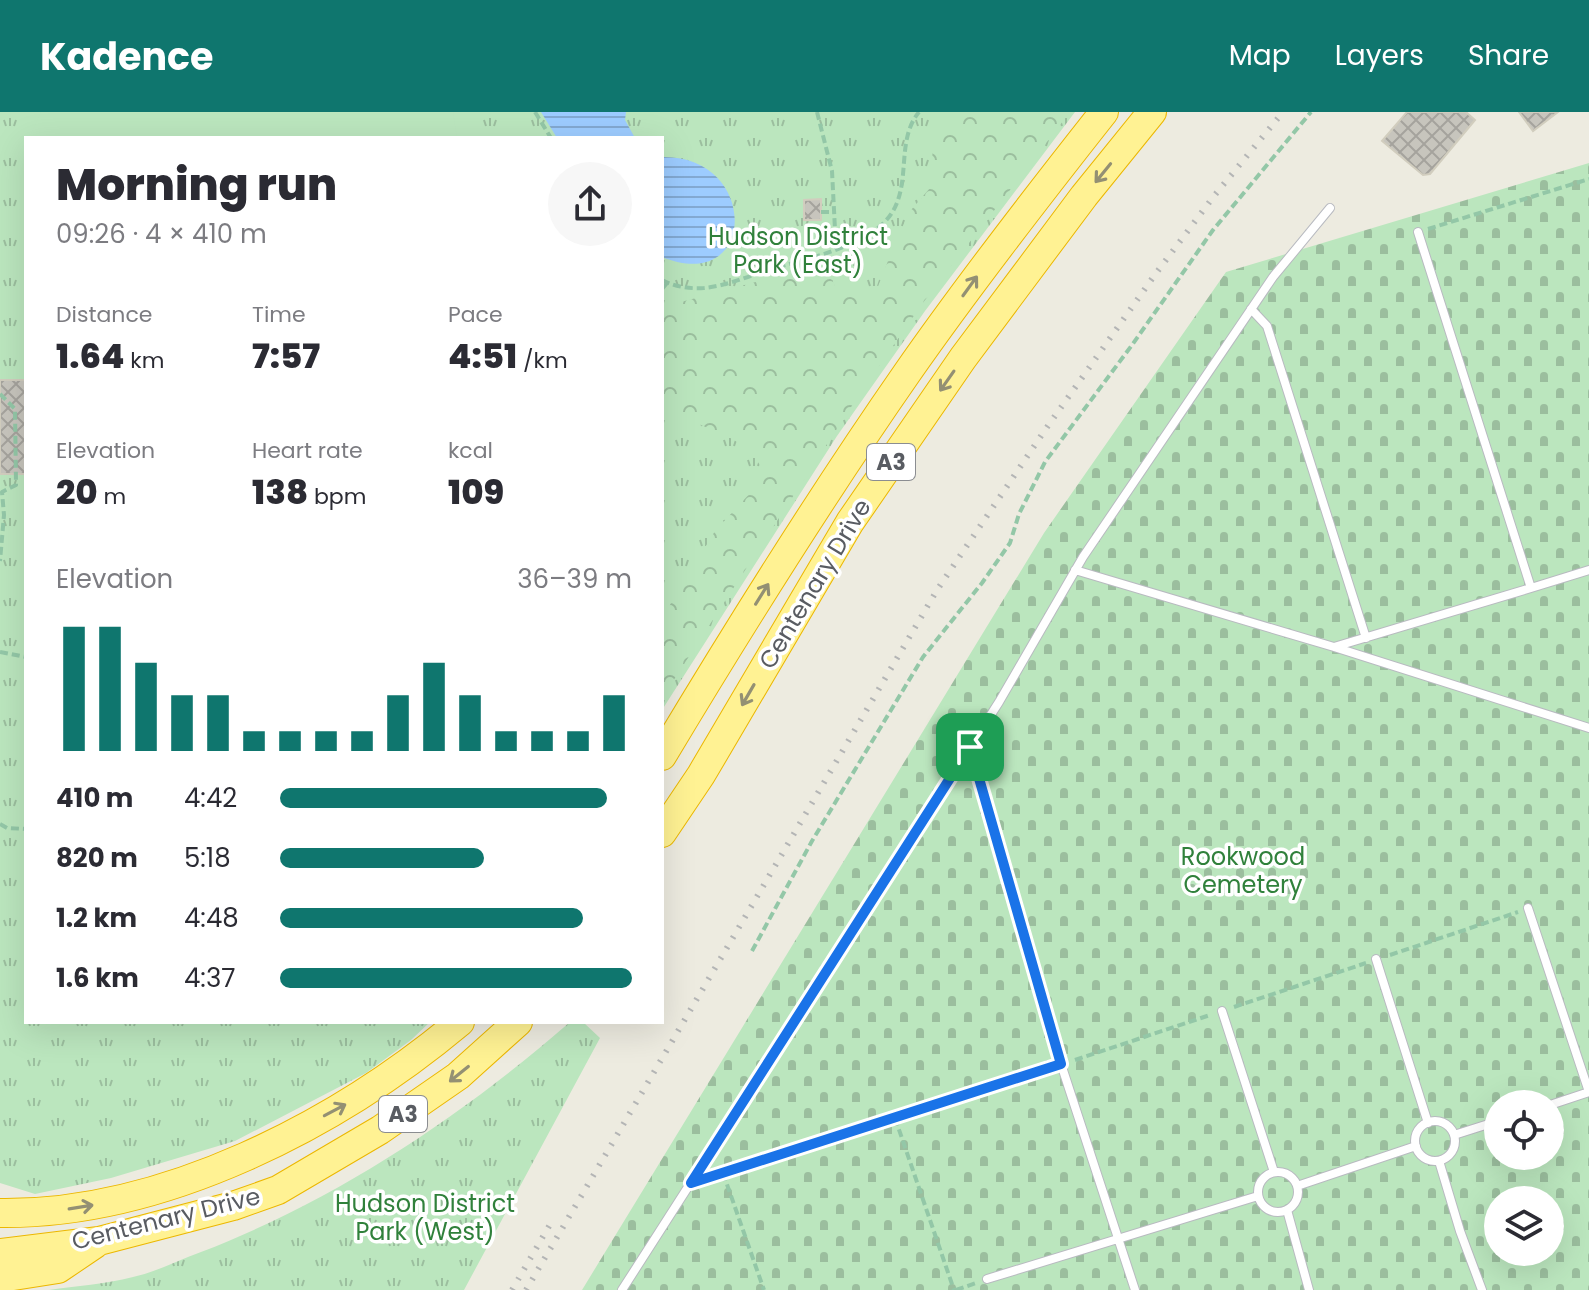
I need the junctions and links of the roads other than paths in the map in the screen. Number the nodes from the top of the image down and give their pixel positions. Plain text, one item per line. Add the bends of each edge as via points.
1 (1104, 112) edge
2 (1152, 112) edge
3 (1330, 208) dead end
4 (1418, 232) road end
5 (1251, 309) junction
6 (1075, 570) junction
7 (1589, 570) edge
8 (1531, 588) junction
9 (1366, 638) junction
10 (1334, 647) junction
11 (1589, 728) edge
12 (970, 747) junction
13 (664, 753) edge
14 (664, 830) edge
15 (1528, 908) road end
16 (1376, 959) road end
17 (1222, 1011) road end
18 (458, 1024) edge
19 (516, 1024) edge
20 (1564, 1100) edge
21 (1428, 1123) junction
22 (1484, 1125) edge
23 (1454, 1135) junction
24 (1416, 1146) junction
25 (1439, 1161) junction
26 (1274, 1172) junction
27 (1297, 1186) junction
28 (1258, 1196) junction
29 (1287, 1210) junction
30 (1, 1212) edge
31 (1119, 1237) junction
32 (99, 1241) junction
33 (0, 1253) edge
34 (0, 1278) edge
35 (987, 1279) road end
36 (622, 1290) edge
37 (1135, 1290) edge
38 (1309, 1290) edge
39 (1482, 1290) edge

13 -> 1 highway, Centenary Drive / A3 via 899,385
2 -> 14 highway, Centenary Drive / A3 via 963,358 850,522
3 - 5 lane
4 - 8 lane
5 - 6 lane
5 - 9 lane via 1267,326
6 - 10 lane
6 - 12 lane
7 - 8 lane
8 - 9 lane
9 - 10 lane
10 - 11 lane
12 - 31 lane via 1061,1064
12 - 36 lane
15 - 20 lane via 1589,1092
16 - 21 lane
17 - 26 lane
30 -> 18 highway, Centenary Drive / A3 via 77,1209 126,1199 211,1170 359,1098
19 -> 32 highway, Centenary Drive / A3 via 458,1076 278,1190
21 - 23 lane via 1443,1123
21 - 24 lane via 1417,1133
22 - 23 lane
23 - 25 lane via 1451,1154
24 - 25 lane via 1427,1159
24 - 27 lane
25 - 39 lane
26 - 27 lane via 1292,1177
26 - 28 lane via 1260,1182
27 - 29 lane via 1296,1200
28 - 29 lane via 1271,1211
28 - 31 lane
29 - 38 lane
31 - 35 lane
31 - 37 lane
32 - 33 highway, Centenary Drive / A3
32 - 34 highway via 58,1269

